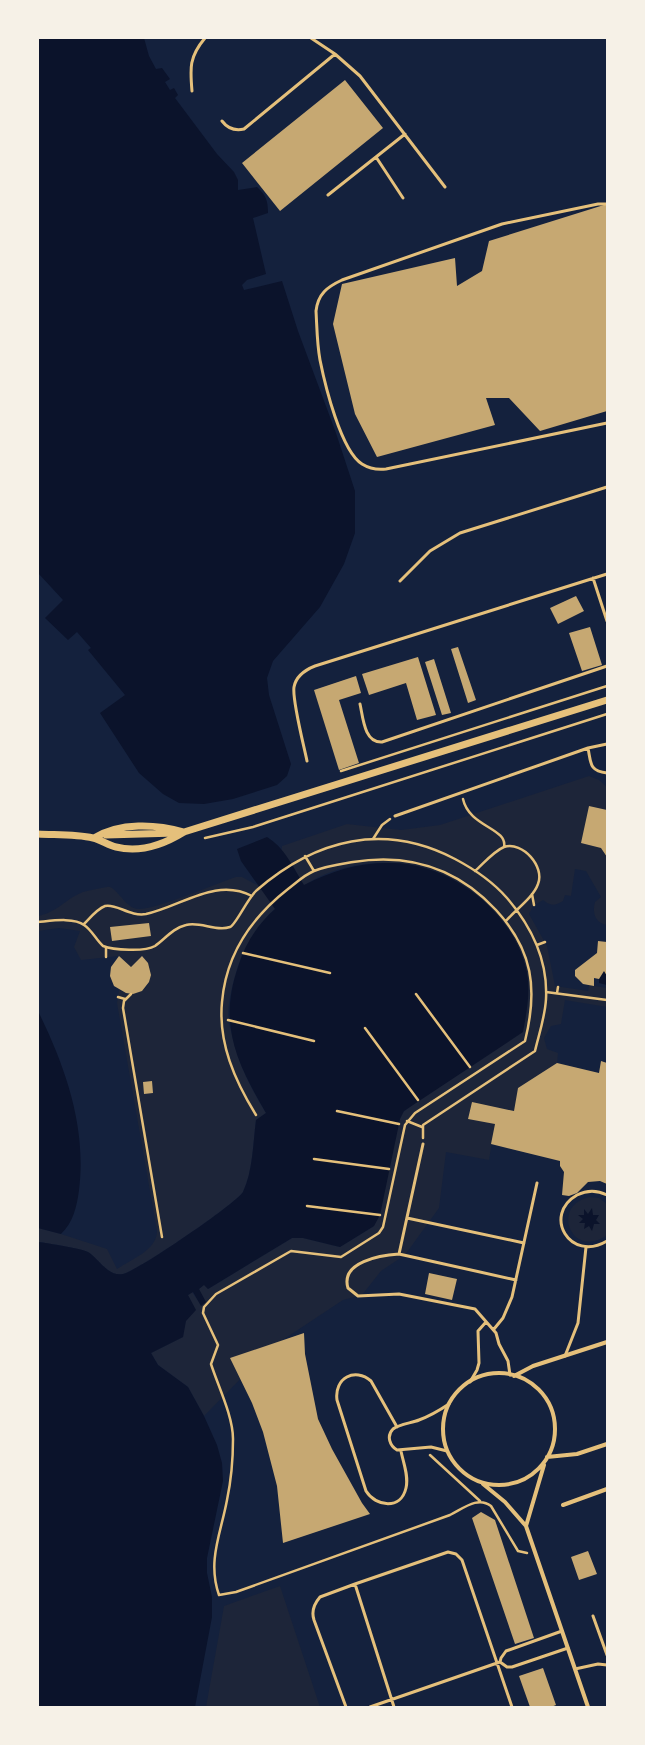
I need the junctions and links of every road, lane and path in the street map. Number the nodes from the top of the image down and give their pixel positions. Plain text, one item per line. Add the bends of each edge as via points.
1 (205, 38) edge
2 (311, 38) edge
3 (335, 54) junction
4 (192, 91) dead end
5 (222, 121) dead end
6 (405, 134) junction
7 (376, 158) junction
8 (445, 187) dead end
9 (328, 195) dead end
10 (403, 198) dead end
11 (607, 204) edge
12 (607, 423) edge
13 (607, 487) edge
14 (607, 574) edge
15 (593, 578) junction
16 (400, 581) dead end
17 (607, 621) edge
18 (607, 666) edge
19 (607, 686) edge
20 (607, 700) edge
21 (360, 704) dead end
22 (607, 714) edge
23 (607, 744) edge
24 (588, 748) junction
25 (307, 761) dead end
26 (340, 772) dead end
27 (607, 773) edge
28 (462, 792) junction
29 (395, 816) joint
30 (38, 830) edge
31 (184, 832) junction
32 (38, 834) edge
33 (48, 834) junction
34 (96, 836) junction
35 (205, 838) dead end
36 (373, 838) junction
37 (504, 848) junction
38 (306, 856) junction
39 (314, 871) dead end
40 (475, 871) junction
41 (302, 878) dead end
42 (532, 893) junction
43 (252, 896) junction
44 (534, 905) dead end
45 (516, 909) junction
46 (506, 921) dead end
47 (38, 922) edge
48 (84, 924) junction
49 (545, 942) dead end
50 (537, 945) junction
51 (106, 948) junction
52 (243, 953) dead end
53 (106, 957) dead end
54 (330, 973) dead end
55 (558, 987) dead end
56 (546, 992) junction
57 (557, 993) junction
58 (131, 994) dead end
59 (416, 994) dead end
60 (118, 996) dead end
61 (125, 999) junction
62 (607, 1000) edge
63 (228, 1020) dead end
64 (365, 1028) dead end
65 (314, 1041) dead end
66 (470, 1067) dead end
67 (418, 1100) dead end
68 (337, 1111) dead end
69 (256, 1115) dead end
70 (407, 1121) dead end
71 (399, 1124) dead end
72 (422, 1127) junction
73 (423, 1144) joint
74 (314, 1159) dead end
75 (389, 1169) dead end
76 (537, 1183) dead end
77 (607, 1195) edge
78 (307, 1206) dead end
79 (380, 1215) dead end
80 (407, 1218) junction
81 (162, 1237) dead end
82 (607, 1241) edge
83 (524, 1243) junction
84 (586, 1247) junction
85 (399, 1254) junction
86 (516, 1280) junction
87 (486, 1322) junction
88 (494, 1329) junction
89 (607, 1342) edge
90 (565, 1356) junction
91 (512, 1375) junction
92 (470, 1382) junction
93 (449, 1404) junction
94 (397, 1427) junction
95 (607, 1444) edge
96 (422, 1447) junction
97 (401, 1450) junction
98 (447, 1451) junction
99 (547, 1457) junction
100 (545, 1462) junction
101 (481, 1482) junction
102 (607, 1489) edge
103 (480, 1501) dead end
104 (563, 1505) dead end
105 (526, 1526) junction
106 (355, 1584) junction
107 (593, 1616) dead end
108 (562, 1631) junction
109 (568, 1648) junction
110 (607, 1655) edge
111 (498, 1662) junction
112 (607, 1666) edge
113 (575, 1669) junction
114 (392, 1699) junction
115 (346, 1707) edge
116 (370, 1707) edge
117 (394, 1707) edge
118 (512, 1707) edge
119 (588, 1707) edge

1 - 4 lane via 194,52 191,61
2 - 3 lane
3 - 5 lane via 244,129 229,128
3 - 6 lane via 360,76
6 - 7 lane
6 - 8 lane
7 - 9 lane
7 - 10 lane
11 - 12 lane via 502,224 342,280 324,291 316,311 320,359 331,404 351,452 362,464 370,468 386,469
13 - 16 lane via 460,533 430,550
14 - 15 lane
15 - 17 lane
15 - 25 lane via 304,671 296,681 294,693
18 - 21 lane via 382,742 374,741 368,735
19 - 26 path
20 - 31 street
22 - 35 path via 253,827
23 - 24 lane
24 - 27 lane via 593,767 598,772
24 - 28 lane
28 - 29 lane
28 - 37 path via 469,812 483,825 503,836
29 - 36 path via 382,825
30 - 33 street
31 - 34 street
31 - 34 street via 162,844 132,849 109,845
32 - 33 street
33 - 34 street
36 - 38 path via 330,846
36 - 40 path via 422,845
37 - 40 path
37 - 42 path via 511,847 524,852 537,866 540,878
38 - 39 path
38 - 43 path via 294,862
40 - 45 path via 503,893
41 - 69 path via 257,917 238,947 224,987 221,1004 222,1027 229,1062
42 - 44 path
42 - 45 path
43 - 48 path via 234,889 220,889 140,915 108,906 101,908
43 - 51 path via 230,927 188,924 179,927 146,950
45 - 46 path
45 - 50 path
47 - 48 path via 54,920
48 - 51 path
49 - 50 path
50 - 56 path
51 - 53 path
52 - 54 path
55 - 57 path
56 - 57 path
56 - 72 path via 542,1025 534,1051
57 - 62 path
58 - 61 path
59 - 66 path
60 - 61 path
61 - 81 path via 123,1008
63 - 65 path
64 - 67 path
68 - 71 path
70 - 72 path
72 - 73 path
73 - 80 lane
74 - 75 path
76 - 83 lane
77 - 84 lane via 595,1191 581,1193 569,1201 562,1214 561,1225 566,1236 574,1244
78 - 79 path
80 - 83 lane
80 - 85 lane
82 - 84 lane
83 - 86 lane
84 - 90 lane via 578,1323
85 - 86 lane
85 - 87 lane via 374,1258 356,1266 346,1278 348,1288 358,1296 399,1294 470,1306 480,1312
86 - 88 lane via 507,1311
87 - 88 lane
87 - 92 lane via 478,1330 478,1370
88 - 91 lane
89 - 90 street
90 - 91 street
91 - 92 street via 490,1374
91 - 99 street via 533,1386 548,1404 555,1427 554,1439
92 - 93 street via 458,1391
93 - 94 lane via 421,1420
93 - 98 street via 443,1427
94 - 97 lane via 391,1432 390,1441 394,1448
94 - 97 lane via 367,1377 355,1374 340,1382 337,1400 366,1491 375,1501 388,1504 401,1498 405,1493 407,1479
95 - 99 street via 577,1454
96 - 97 lane
96 - 98 lane
96 - 103 path
98 - 101 street via 461,1470
99 - 100 street
100 - 101 street via 527,1478 516,1482 505,1485
100 - 105 street
101 - 105 street via 505,1502
102 - 104 street
105 - 108 street
106 - 111 lane via 444,1553 456,1554 462,1560
106 - 114 lane
106 - 115 lane via 320,1597 313,1610 314,1620
107 - 110 lane
108 - 109 street
108 - 111 lane via 506,1651
109 - 111 lane via 512,1668
109 - 113 street
111 - 114 lane
111 - 118 lane
112 - 113 lane via 598,1664
113 - 119 street
114 - 116 lane
114 - 117 lane

